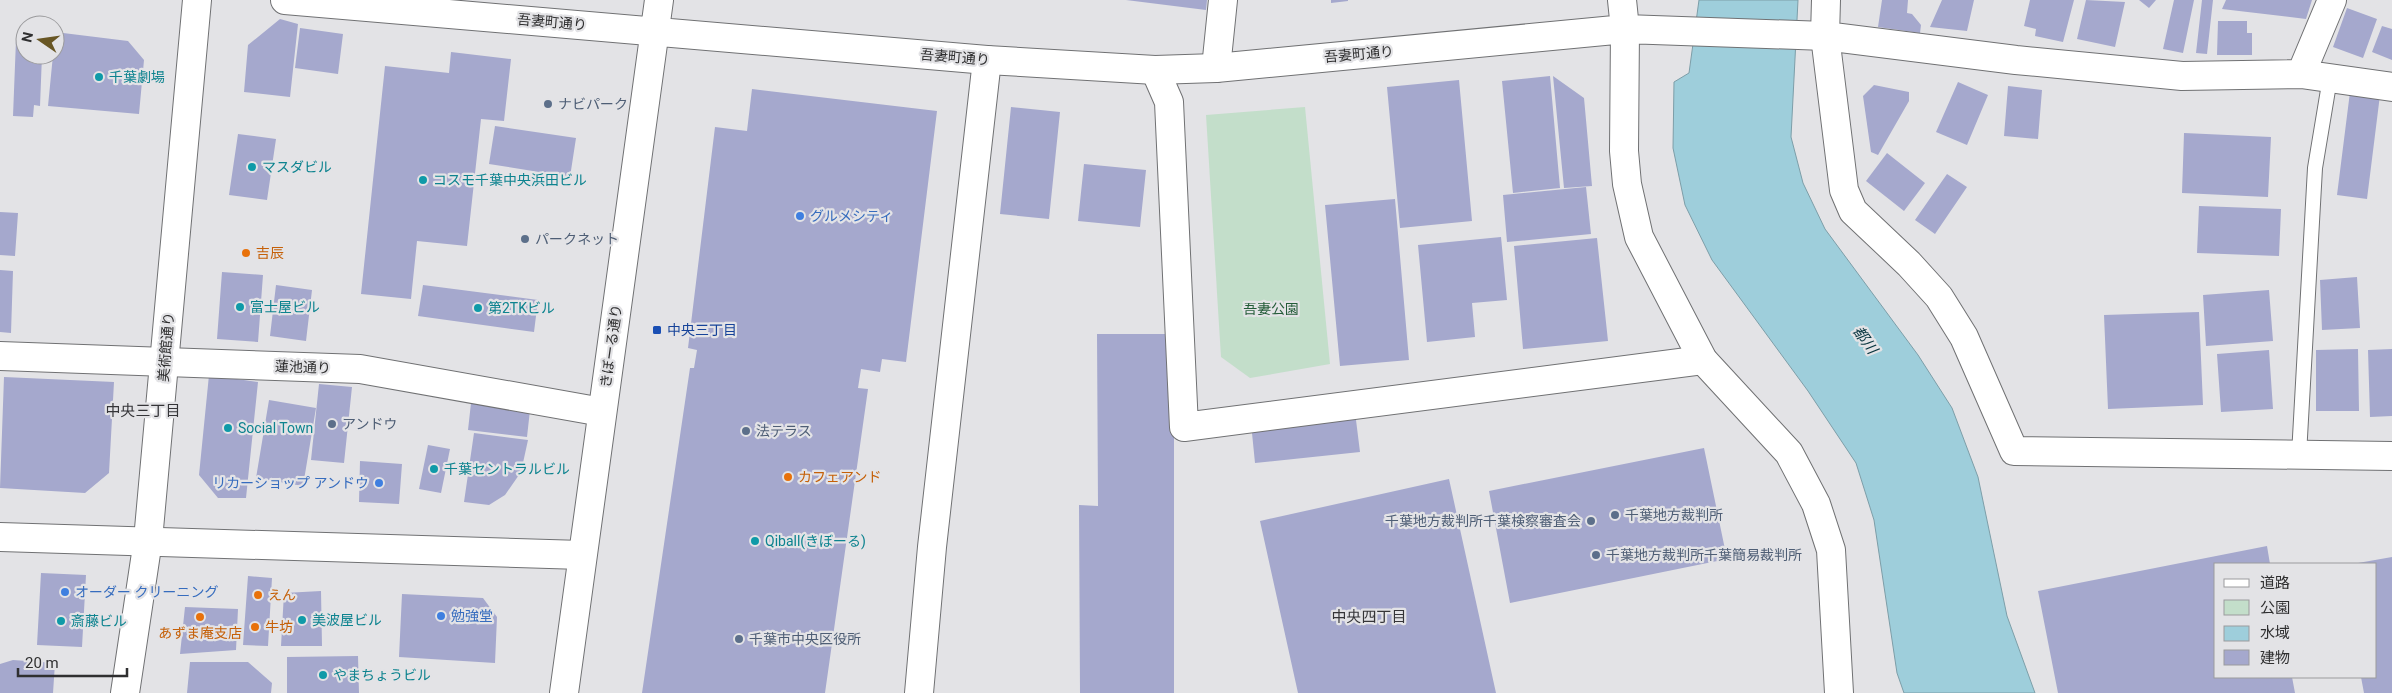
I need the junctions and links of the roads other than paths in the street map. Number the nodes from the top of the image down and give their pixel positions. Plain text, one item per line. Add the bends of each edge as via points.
1 (197, 0) edge
2 (285, 0) edge
3 (659, 0) edge
4 (1223, 0) edge
5 (1622, 0) edge
6 (1826, 0) edge
7 (2332, 0) edge
8 (1625, 29) junction
9 (654, 31) junction
10 (1825, 36) junction
11 (986, 60) junction
12 (1216, 68) junction
13 (1155, 70) junction
14 (2301, 74) junction
15 (2330, 78) junction
16 (2392, 87) edge
17 (0, 356) edge
18 (1703, 360) junction
19 (165, 363) junction
20 (602, 412) junction
21 (2299, 455) junction
22 (2392, 456) edge
23 (0, 537) edge
24 (148, 540) junction
25 (582, 556) junction
26 (125, 693) edge
27 (564, 693) edge
28 (919, 693) edge
29 (1838, 693) edge

1 - 19 street, 美術館通り
2 - 9 street, 吾妻町通り
3 - 9 street, きぼーる通り
4 - 12 street
5 - 8 street
6 - 10 street
7 - 14 street
8 - 10 street, 吾妻町通り
8 - 12 street, 吾妻町通り
8 - 18 street via 1624,150 1627,184 1639,237
9 - 11 street, 吾妻町通り
9 - 20 street, きぼーる通り
10 - 14 street, 吾妻町通り via 2016,60 2182,76
10 - 21 street via 1839,167 1853,211 1939,297 1964,337 2014,451
11 - 13 street, 吾妻町通り
11 - 28 street
12 - 13 street, 吾妻町通り
13 - 18 street via 1169,102 1184,427
14 - 15 street, 吾妻町通り
15 - 16 street, 吾妻町通り
15 - 21 lane via 2315,168
17 - 19 street, 蓮池通り
18 - 29 street via 1789,454 1816,504 1831,550
19 - 20 street, 蓮池通り via 360,369
19 - 24 street, 美術館通り
20 - 25 street, きぼーる通り
21 - 22 street
23 - 24 street
24 - 25 street
24 - 26 street, 美術館通り
25 - 27 street, きぼーる通り

